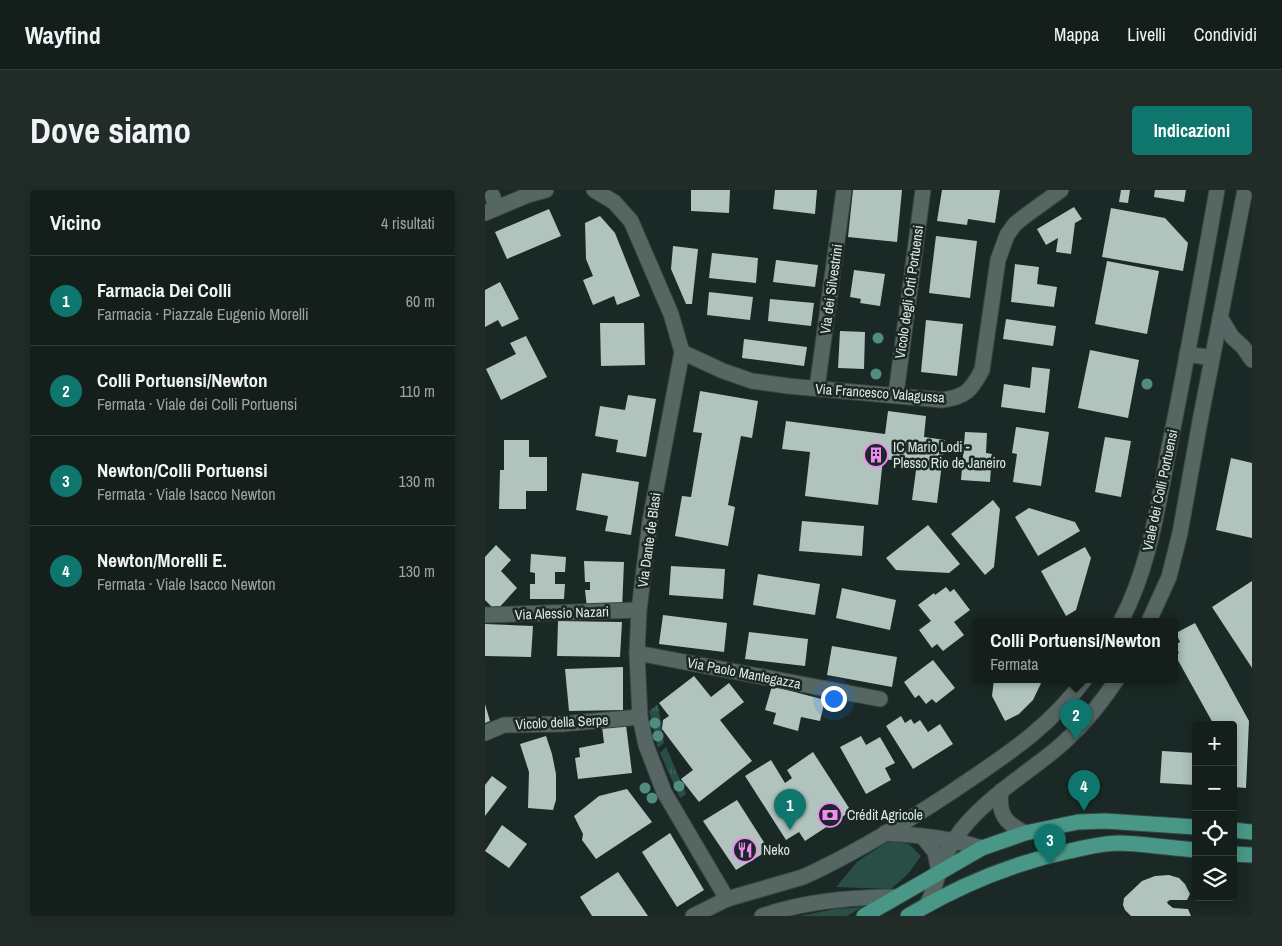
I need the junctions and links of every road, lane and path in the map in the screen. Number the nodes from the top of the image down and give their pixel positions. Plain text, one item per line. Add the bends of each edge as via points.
1 (490, 190) edge
2 (546, 190) edge
3 (594, 190) edge
4 (844, 190) edge
5 (923, 190) edge
6 (1061, 190) edge
7 (1217, 190) edge
8 (1245, 190) edge
9 (491, 211) edge
10 (1219, 317) junction
11 (683, 352) junction
12 (1187, 354) junction
13 (1212, 358) junction
14 (1252, 360) edge
15 (817, 388) junction
16 (896, 394) junction
17 (639, 610) junction
18 (485, 615) edge
19 (1122, 618) edge
20 (1150, 618) edge
21 (637, 653) junction
22 (1082, 683) edge
23 (1114, 683) edge
24 (880, 699) dead end
25 (641, 717) junction
26 (485, 733) edge
27 (1001, 791) junction
28 (1192, 826) edge
29 (1237, 830) edge
30 (1252, 832) edge
31 (885, 833) junction
32 (1025, 833) junction
33 (923, 836) junction
34 (954, 840) junction
35 (982, 848) junction
36 (1192, 850) edge
37 (1237, 854) edge
38 (1252, 856) edge
39 (939, 872) junction
40 (895, 897) junction
41 (727, 899) junction
42 (927, 904) junction
43 (693, 916) edge
44 (762, 916) edge
45 (865, 916) edge
46 (908, 916) edge

1 - 9 street
2 - 9 street
3 - 11 street, Via Dante de Blasi via 614,202 631,221 671,314
4 - 15 street, Via dei Silvestrini
5 - 16 street, Vicolo degli Orti Portuensi
6 - 16 street, Via Francesco Valagussa via 1015,224 1007,235 998,260 982,370 975,384 965,394 942,400
7 - 12 street, Viale dei Colli Portuensi
8 - 10 street, Viale dei Colli Portuensi
10 - 13 street, Viale dei Colli Portuensi
10 - 14 street
11 - 15 street, Via Francesco Valagussa via 743,378
11 - 17 street, Via Dante de Blasi via 650,521
12 - 13 street
12 - 19 street, Viale dei Colli Portuensi via 1146,558
13 - 20 street, Viale dei Colli Portuensi via 1173,564
15 - 16 street, Via Francesco Valagussa
17 - 18 street, Via Alessio Nazari
17 - 21 street, Via Dante de Blasi
21 - 24 street, Via Paolo Mantegazza
21 - 25 street, Via Dante de Blasi
22 - 31 street via 1048,722 1019,746 919,814
23 - 27 street via 1069,738
25 - 26 street, Vicolo della Serpe via 505,725
25 - 41 street, Via Dante de Blasi via 651,762 664,792
27 - 32 street via 1005,819
27 - 34 street
28 - 32 main road via 1092,821
29 - 30 main road
31 - 33 street
31 - 41 street via 803,877
32 - 35 main road
33 - 34 street
33 - 39 street via 935,852
34 - 35 street
34 - 39 street
35 - 39 main road
36 - 42 main road via 1121,843 1096,845 1005,869
37 - 38 main road
39 - 40 main road
39 - 42 street
40 - 44 street via 849,898
40 - 45 main road
41 - 43 street
42 - 46 main road

